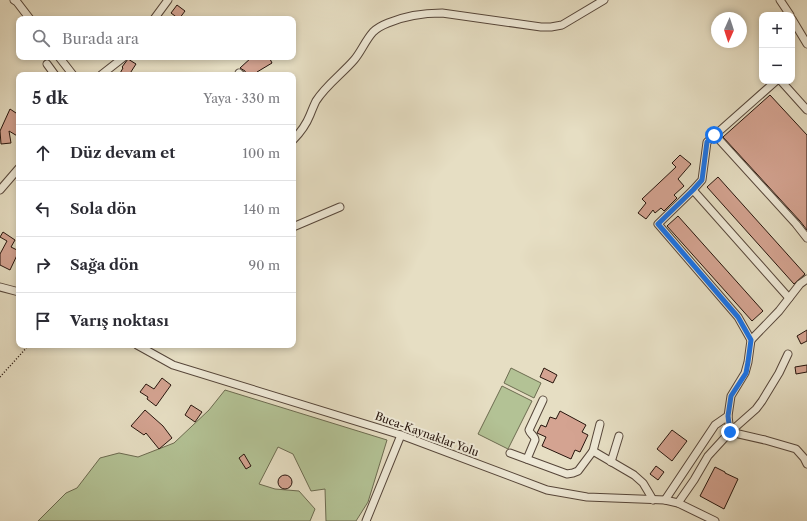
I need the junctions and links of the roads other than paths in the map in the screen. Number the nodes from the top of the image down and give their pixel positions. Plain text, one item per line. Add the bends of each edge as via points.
1 (14, 0) edge
2 (168, 0) edge
3 (604, 0) edge
4 (780, 0) edge
5 (788, 12) edge
6 (28, 16) edge
7 (156, 16) edge
8 (795, 23) edge
9 (807, 44) edge
10 (61, 60) edge
11 (120, 60) edge
12 (47, 64) dead end
13 (53, 72) edge
14 (71, 72) edge
15 (105, 72) edge
16 (773, 84) edge
17 (785, 84) edge
18 (807, 110) edge
19 (714, 135) junction
20 (296, 136) edge
21 (16, 171) edge
22 (0, 190) edge
23 (693, 190) junction
24 (340, 207) dead end
25 (296, 226) edge
26 (807, 238) edge
27 (807, 279) edge
28 (0, 287) edge
29 (16, 291) edge
30 (789, 298) junction
31 (751, 340) junction
32 (142, 348) edge
33 (788, 354) dead end
34 (543, 400) dead end
35 (728, 416) junction
36 (600, 424) dead end
37 (730, 432) junction
38 (401, 435) junction
39 (618, 436) dead end
40 (593, 451) junction
41 (510, 453) dead end
42 (527, 459) junction
43 (611, 462) junction
44 (807, 464) edge
45 (652, 500) junction
46 (664, 500) junction
47 (678, 503) junction
48 (704, 519) edge
49 (366, 521) edge
50 (715, 521) edge

1 - 6 street
2 - 7 street
3 - 20 street via 562,25 551,27 442,13 401,17 380,26 369,37 354,60 321,94 305,125
4 - 5 street
8 - 9 street
10 - 14 street
11 - 15 street
12 - 13 street
16 - 19 street
17 - 18 street
19 - 23 street via 707,142 702,180
19 - 26 street
21 - 22 street
23 - 30 street
23 - 31 street via 658,224 738,317
24 - 25 street
27 - 30 street
28 - 29 street
30 - 31 street
31 - 35 street via 746,373 731,396
32 - 38 street, Buca-Kaynaklar Yolu via 173,365
33 - 37 street via 762,401
34 - 42 street via 529,430 535,440
35 - 37 street
35 - 46 street via 715,425
36 - 40 street
37 - 44 street via 796,449
37 - 47 street via 708,456
38 - 45 street, Buca-Kaynaklar Yolu via 547,490 587,497
38 - 49 street
39 - 43 street
40 - 42 street via 578,471 568,474
40 - 43 street
41 - 42 street
43 - 45 street via 643,483
45 - 46 street, Buca-Kaynaklar Yolu
46 - 47 street, Buca-Kaynaklar Yolu
47 - 48 street, Buca-Kaynaklar Yolu
48 - 50 street, Buca-Kaynaklar Yolu

